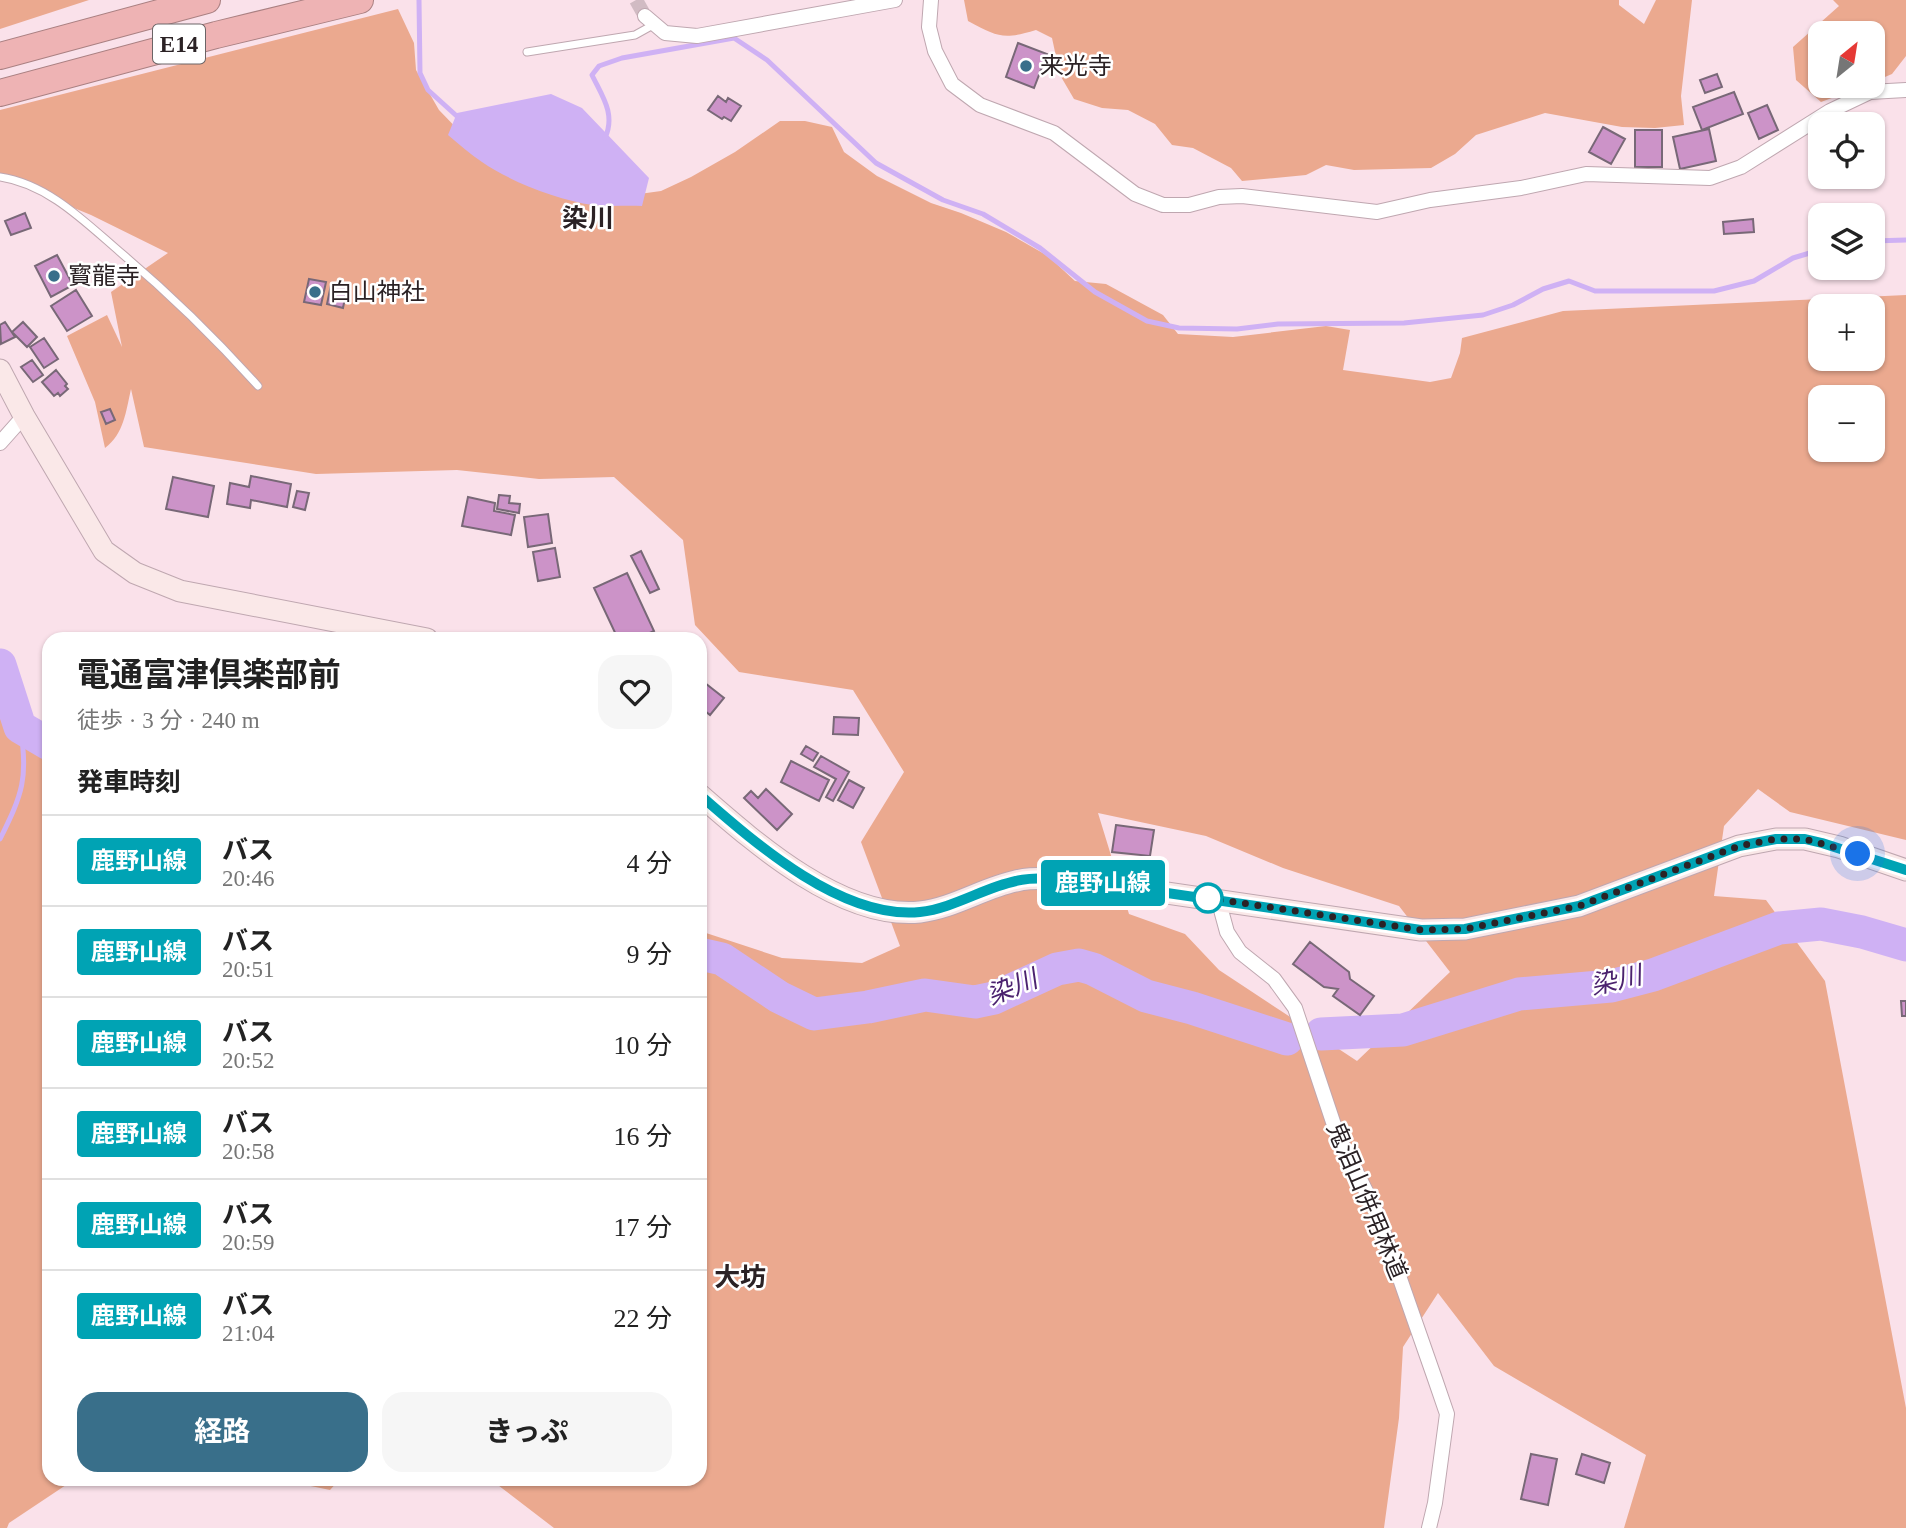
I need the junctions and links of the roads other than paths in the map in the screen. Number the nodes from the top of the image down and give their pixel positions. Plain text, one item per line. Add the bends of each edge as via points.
1 (207, 0) edge
2 (360, 0) edge
3 (895, 0) edge
4 (931, 0) edge
5 (649, 20) joint
6 (527, 52) dead end
7 (0, 56) edge
8 (1906, 90) edge
9 (0, 93) edge
10 (0, 177) edge
11 (0, 370) edge
12 (258, 386) dead end
13 (24, 416) junction
14 (0, 443) edge
15 (391, 632) edge
16 (707, 801) edge
17 (1906, 870) edge
18 (1218, 899) junction
19 (1429, 1528) edge

1 - 7 highway, E14
2 - 9 highway, E14
3 - 5 street via 697,36 665,33
4 - 8 street via 929,27 935,51 952,83 980,105 1054,133 1135,194 1163,205 1242,196 1377,212 1586,173 1710,178 1741,167 1830,111 1870,92
5 - 6 lane via 635,35
10 - 12 lane via 28,184 62,203 177,301
11 - 13 main road
13 - 14 street
13 - 15 main road via 104,551 135,573 180,591
16 - 18 main road via 807,880 884,911 920,912 1017,880 1064,878
17 - 18 main road via 1839,847 1805,839 1776,839 1739,846 1579,906 1465,929 1421,930
18 - 19 street, 鬼泪山併用林道 via 1227,932 1240,952 1274,979 1295,1008 1337,1134 1377,1213 1435,1379 1447,1415

